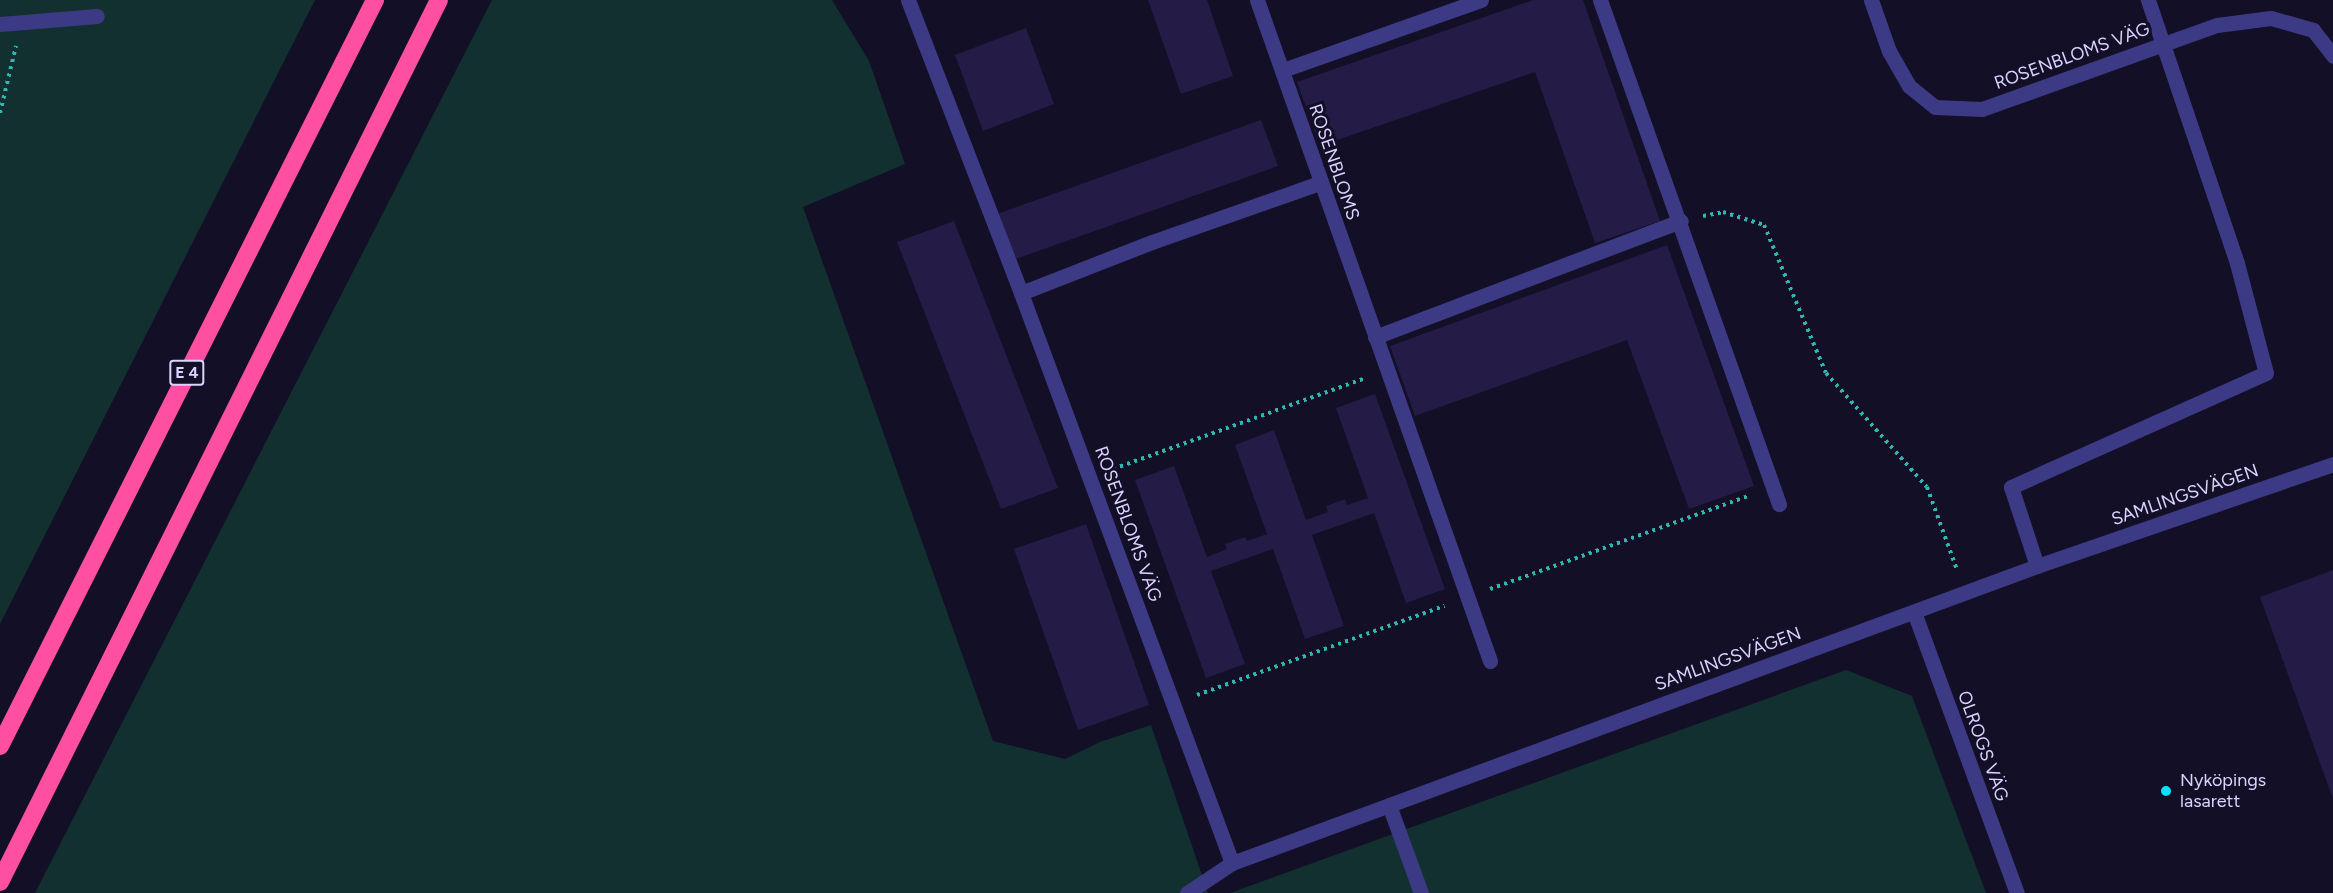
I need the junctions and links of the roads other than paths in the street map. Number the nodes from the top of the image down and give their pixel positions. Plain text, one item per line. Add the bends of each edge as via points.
1 (375, 0) edge
2 (439, 0) edge
3 (908, 0) edge
4 (1257, 0) edge
5 (1481, 0) edge
6 (1600, 0) edge
7 (1871, 0) edge
8 (2148, 0) edge
9 (97, 16) dead end
10 (0, 24) edge
11 (2164, 44) junction
12 (2333, 56) edge
13 (1283, 70) junction
14 (1320, 183) junction
15 (1680, 221) junction
16 (1021, 293) junction
17 (1375, 337) junction
18 (2333, 464) edge
19 (1779, 504) dead end
20 (2037, 566) junction
21 (1914, 612) junction
22 (1490, 661) dead end
23 (0, 746) edge
24 (1389, 805) junction
25 (1232, 863) junction
26 (0, 882) edge
27 (1187, 893) edge
28 (1421, 893) edge
29 (2017, 893) edge

1 - 23 highway, E 4
2 - 26 highway
3 - 16 street, ROSENBLOMS VÄG
4 - 13 street, ROSENBLOMS
5 - 13 street
6 - 15 street
7 - 11 street, ROSENBLOMS VÄG via 1888,51 1909,86 1935,107 1982,109
8 - 11 street
9 - 10 street
11 - 12 street, ROSENBLOMS VÄG via 2217,25 2271,18 2313,30
11 - 20 street via 2237,264 2266,372 2011,487
13 - 14 street, ROSENBLOMS
14 - 16 street
14 - 17 street, ROSENBLOMS
15 - 17 street
15 - 19 street
16 - 25 street, ROSENBLOMS VÄG
17 - 22 street, ROSENBLOMS
18 - 20 street, SAMLINGSVÄGEN
20 - 21 street, SAMLINGSVÄGEN
21 - 24 street, SAMLINGSVÄGEN
21 - 29 street, OLROGS VÄG
24 - 25 street, SAMLINGSVÄGEN
24 - 28 street
25 - 27 street, SAMLINGSVÄGEN

